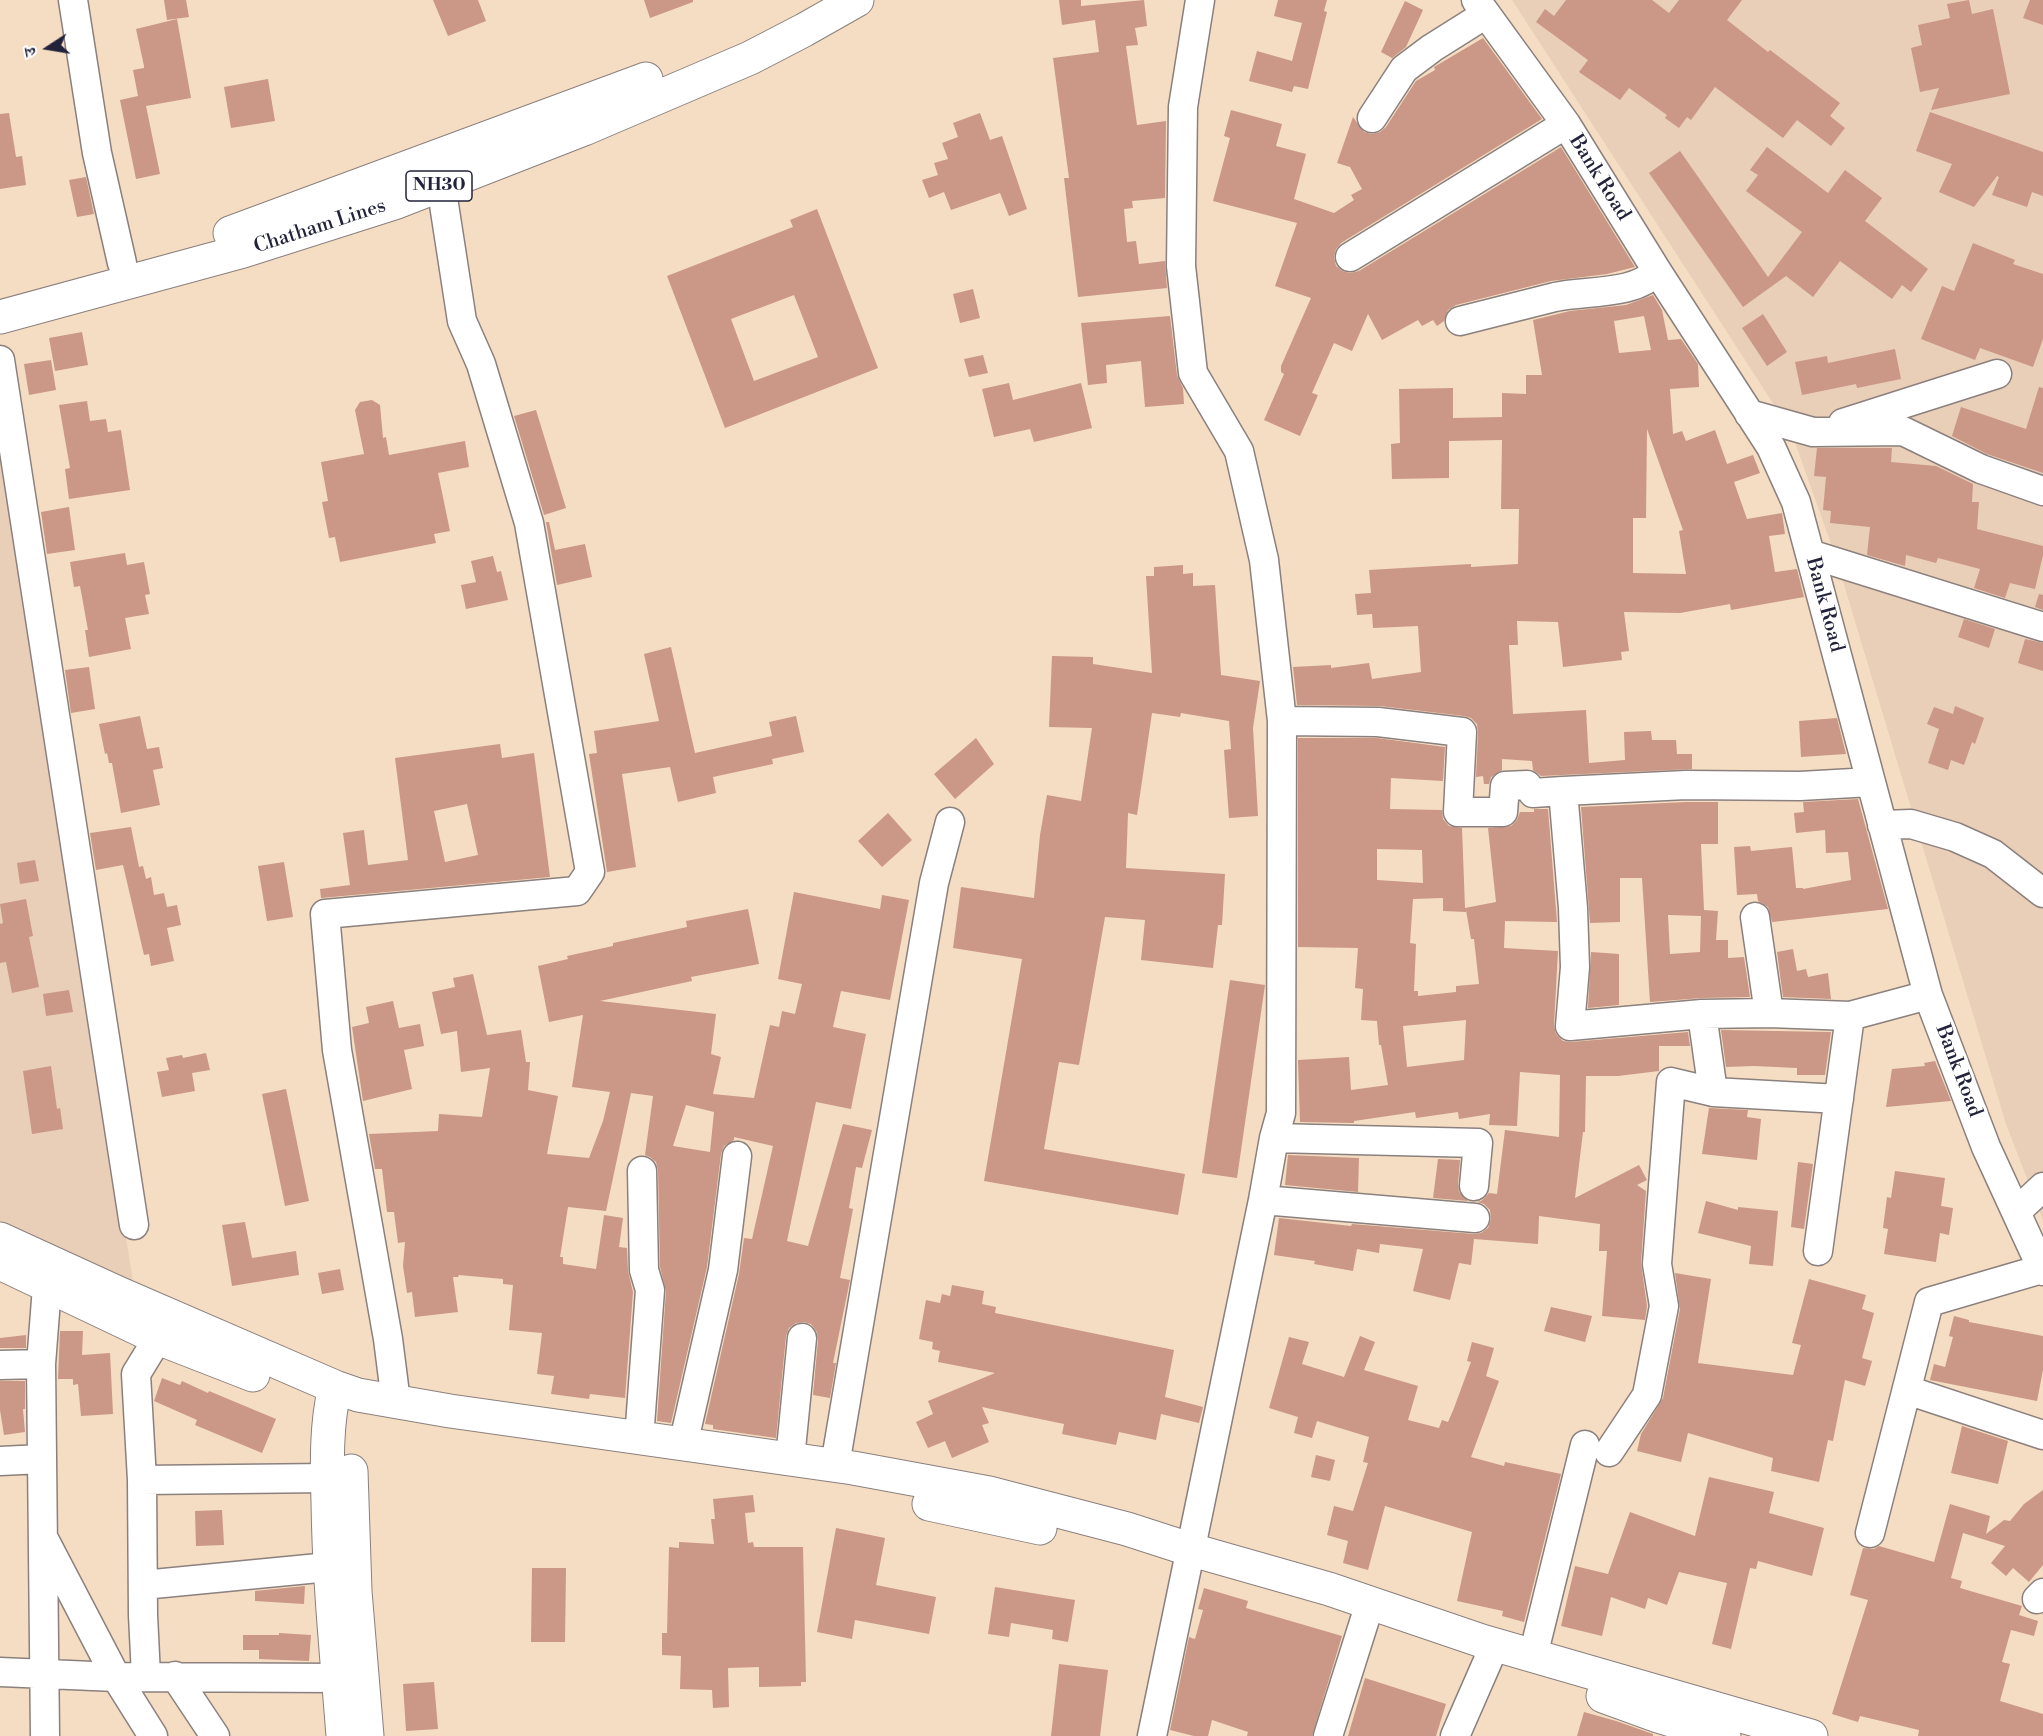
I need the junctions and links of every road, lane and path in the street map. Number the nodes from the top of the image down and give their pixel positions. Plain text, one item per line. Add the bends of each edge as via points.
1 (73, 0) edge
2 (820, 0) edge
3 (858, 0) edge
4 (1200, 0) edge
5 (1481, 7) edge
6 (1372, 118) dead end
7 (1566, 124) junction
8 (441, 185) junction
9 (1350, 257) dead end
10 (122, 263) junction
11 (1657, 271) junction
12 (0, 298) edge
13 (0, 317) edge
14 (1460, 321) dead end
15 (0, 360) edge
16 (1997, 374) dead end
17 (1749, 414) junction
18 (1813, 432) junction
19 (2043, 491) edge
20 (1810, 554) junction
21 (2043, 627) edge
22 (1282, 721) junction
23 (1871, 782) junction
24 (1563, 791) junction
25 (950, 822) dead end
26 (1882, 825) junction
27 (2043, 893) edge
28 (1755, 917) dead end
29 (1928, 995) junction
30 (1769, 1013) junction
31 (1702, 1014) junction
32 (1850, 1016) junction
33 (1713, 1092) junction
34 (1839, 1099) junction
35 (1274, 1138) junction
36 (737, 1156) dead end
37 (642, 1172) dead end
38 (1474, 1186) dead end
39 (2043, 1186) edge
40 (1263, 1200) junction
41 (2016, 1212) junction
42 (1474, 1218) dead end
43 (134, 1225) dead end
44 (0, 1239) edge
45 (1818, 1251) dead end
46 (0, 1263) edge
47 (2043, 1270) edge
48 (47, 1287) junction
49 (158, 1338) junction
50 (802, 1338) dead end
51 (41, 1364) junction
52 (0, 1365) edge
53 (1907, 1390) junction
54 (343, 1401) junction
55 (396, 1402) junction
56 (2043, 1436) edge
57 (639, 1439) junction
58 (683, 1445) junction
59 (42, 1459) junction
60 (790, 1459) junction
61 (0, 1461) edge
62 (835, 1465) junction
63 (328, 1478) junction
64 (142, 1480) junction
65 (1870, 1533) dead end
66 (43, 1536) junction
67 (1190, 1555) junction
68 (329, 1567) junction
69 (143, 1585) junction
70 (1365, 1619) junction
71 (1490, 1656) junction
72 (1533, 1656) junction
73 (0, 1672) edge
74 (43, 1674) junction
75 (146, 1676) junction
76 (176, 1676) junction
77 (116, 1677) junction
78 (339, 1678) junction
79 (1656, 1726) edge
80 (1159, 1734) edge
81 (45, 1736) edge
82 (153, 1736) edge
83 (214, 1736) edge
84 (343, 1736) edge
85 (368, 1736) edge
86 (1328, 1736) edge
87 (1455, 1736) edge
88 (1724, 1736) edge
89 (1810, 1736) edge

1 - 10 street via 97,153
2 - 10 main road, Chatham Lines / NH30 via 621,89 233,232
3 - 8 main road, Chatham Lines / NH30 via 750,58
4 - 22 street via 1183,107 1181,266 1191,361 1193,372 1239,452 1263,560
5 - 6 street via 1404,69
5 - 7 street, Bank Road
7 - 9 street
7 - 11 street, Bank Road
8 - 13 main road, Chatham Lines / NH30 via 243,251
8 - 55 street via 462,321 481,364 529,523 591,872 577,891 326,914 337,1050
10 - 12 main road, Chatham Lines / NH30
11 - 14 street via 1636,284 1558,296
11 - 17 street, Bank Road
15 - 43 street
16 - 18 street
17 - 18 street
17 - 20 street, Bank Road via 1771,447 1796,502
18 - 19 street via 1903,431 1981,469
20 - 21 street
20 - 23 street, Bank Road
22 - 24 street via 1378,722 1462,732 1458,812 1503,812 1505,786 1527,785 1533,794
22 - 35 street via 1281,1113
23 - 24 street
23 - 26 street, Bank Road
24 - 31 street via 1575,967 1570,1026
25 - 62 street via 934,883
26 - 27 street via 1911,824 1955,837 1993,854
26 - 29 street, Bank Road
28 - 30 street
29 - 32 street
29 - 41 street, Bank Road via 1986,1147
30 - 31 street
30 - 32 street
31 - 33 street
32 - 34 street
33 - 34 street
33 - 72 street via 1671,1082 1657,1264 1664,1306 1647,1395 1597,1449
34 - 45 street
35 - 38 street via 1478,1143
35 - 40 street
36 - 58 street via 723,1269
37 - 57 street via 644,1270 650,1290
39 - 41 street
40 - 42 street
40 - 67 street
41 - 47 street, Bank Road
44 - 54 main road
46 - 48 main road
47 - 53 street via 1929,1302
48 - 49 main road
48 - 51 street
49 - 54 main road
49 - 64 street via 136,1374
50 - 60 street
51 - 52 street
51 - 59 street
53 - 56 street
53 - 65 street
54 - 55 main road
54 - 63 main road
54 - 67 main road via 446,1432 853,1488
54 - 85 main road
55 - 57 main road
57 - 58 main road
58 - 60 main road
59 - 61 street
59 - 66 street
60 - 62 main road
62 - 67 main road via 989,1493 1127,1529
63 - 64 street
63 - 68 main road
64 - 69 street
66 - 74 street
66 - 77 street
67 - 70 main road
67 - 72 main road via 1329,1589
67 - 80 street
68 - 69 street
68 - 78 main road
69 - 75 street
70 - 71 main road
70 - 86 street
71 - 79 main road via 1515,1663
71 - 87 street
72 - 89 main road
73 - 74 street
74 - 77 street
74 - 81 street
75 - 76 street
75 - 77 street
76 - 78 street
76 - 83 street
77 - 82 street
78 - 84 main road
79 - 88 main road

